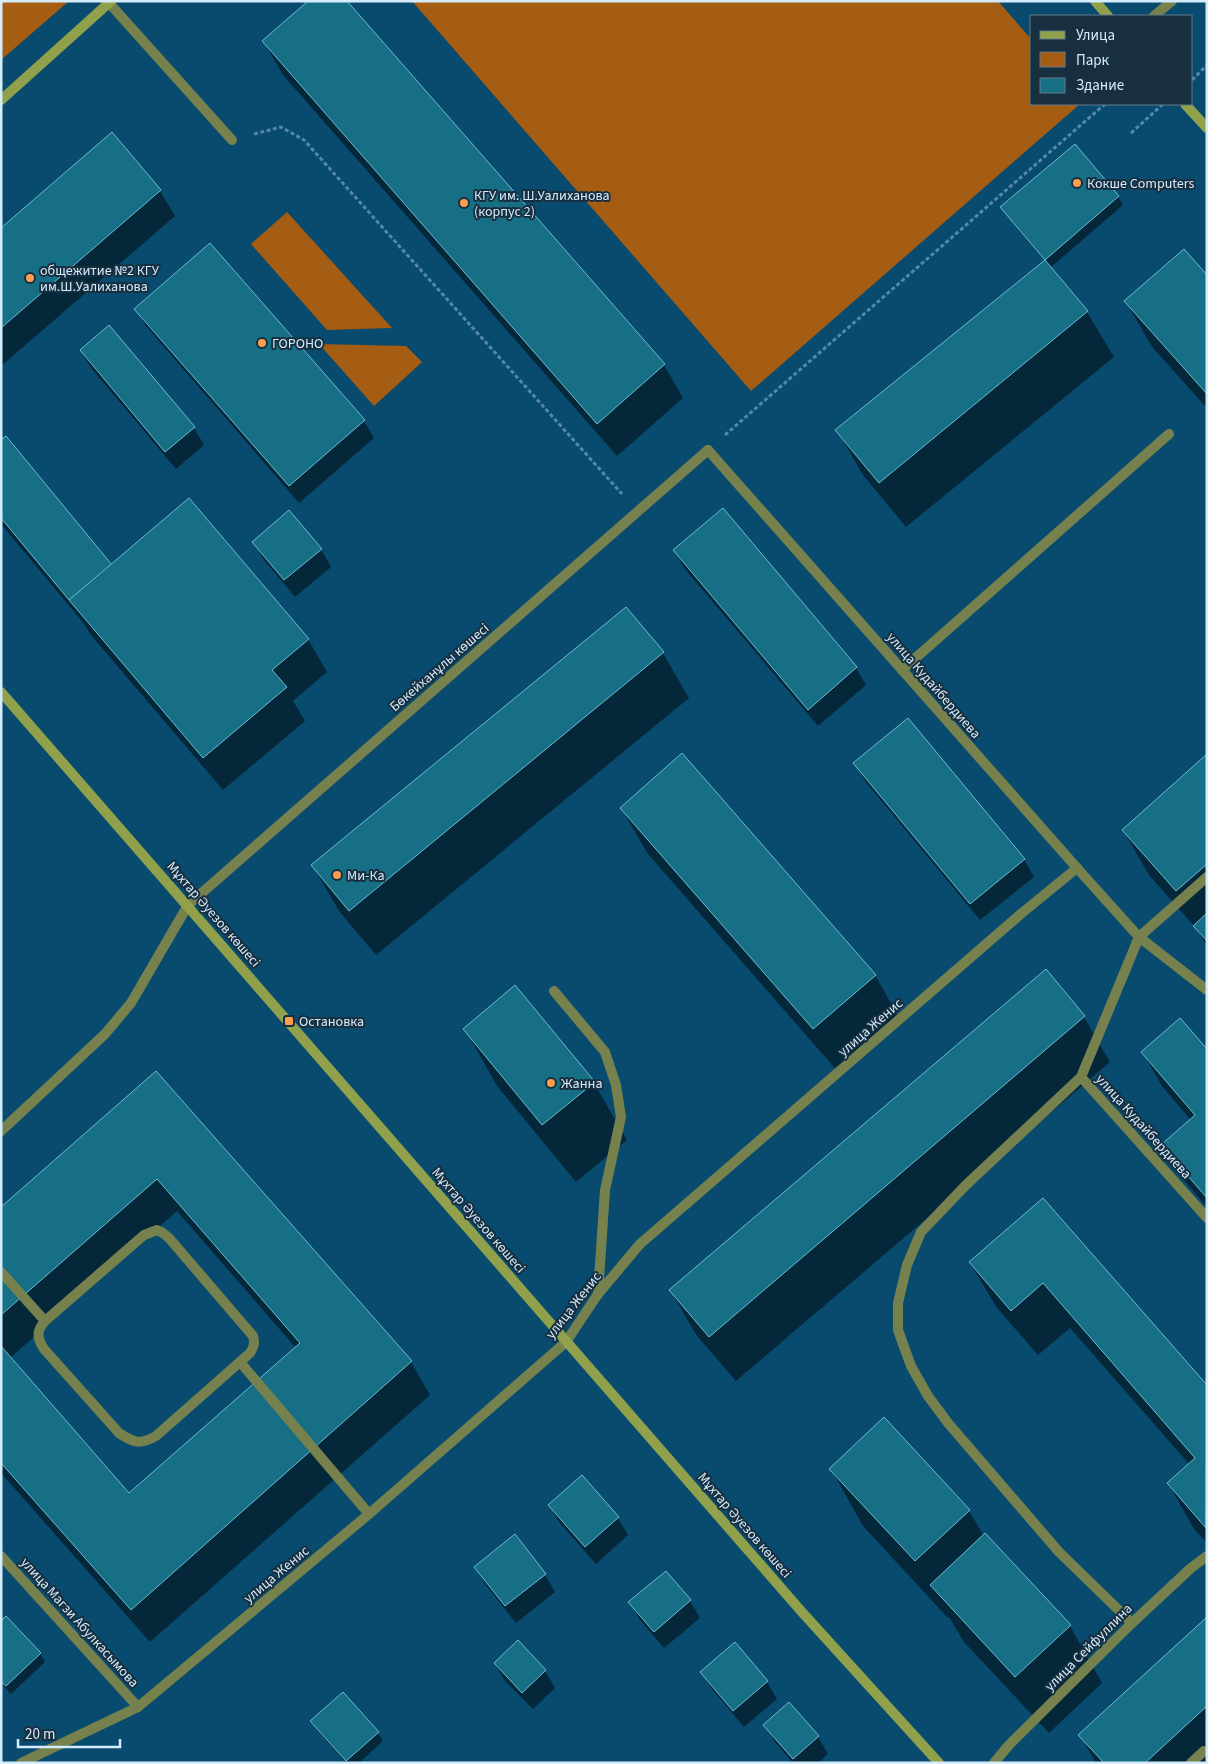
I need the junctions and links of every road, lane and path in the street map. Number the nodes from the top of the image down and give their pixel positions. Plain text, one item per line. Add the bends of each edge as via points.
1 (1095, 1) edge
2 (1172, 1) edge
3 (110, 2) edge
4 (1107, 15) edge
5 (1155, 15) edge
6 (1207, 65) edge
7 (1193, 79) edge
8 (1, 100) edge
9 (1104, 105) edge
10 (1186, 105) edge
11 (1157, 111) dead end
12 (1207, 128) edge
13 (1131, 133) dead end
14 (232, 140) joint
15 (1169, 434) dead end
16 (708, 450) junction
17 (638, 512) junction
18 (902, 670) junction
19 (1, 692) edge
20 (1077, 868) junction
21 (1207, 877) edge
22 (188, 905) junction
23 (1139, 938) junction
24 (1207, 990) edge
25 (554, 992) dead end
26 (1081, 1077) junction
27 (1, 1131) edge
28 (1207, 1218) edge
29 (1, 1272) edge
30 (598, 1294) junction
31 (45, 1321) junction
32 (566, 1342) junction
33 (240, 1362) junction
34 (369, 1514) junction
35 (1, 1556) edge
36 (1207, 1556) edge
37 (1132, 1623) junction
38 (138, 1707) junction
39 (1204, 1751) dead end
40 (21, 1763) edge
41 (939, 1763) edge
42 (994, 1763) edge
43 (1191, 1763) edge

1 - 4 main road
2 - 5 street
3 - 8 main road
3 - 14 street
6 - 7 path
9 - 16 path
10 - 12 main road
11 - 13 path
14 - 17 path via 281,127 304,140
15 - 18 street
16 - 17 street, Бөкейханұлы көшесі
16 - 18 street, улица Кудайбердиева
17 - 22 street, Бөкейханұлы көшесі
18 - 20 street, улица Кудайбердиева
19 - 22 main road, Мұхтар Әуезов көшесі
20 - 23 street, улица Кудайбердиева
20 - 30 street, улица Женис via 640,1244
21 - 23 street
22 - 27 street, Бөкейханұлы көшесі via 131,1003 105,1034
22 - 32 main road, Мұхтар Әуезов көшесі
23 - 24 street, улица Кудайбердиева
23 - 26 street, улица Кудайбердиева
25 - 30 street via 605,1052 616,1085 621,1118 605,1190
26 - 28 street, улица Кудайбердиева
26 - 37 street via 921,1232 907,1265 898,1303 898,1330 911,1366 948,1423 1059,1552
29 - 31 street
30 - 32 street, улица Женис
31 - 33 street via 38,1334 44,1349 119,1433 137,1442 156,1436
31 - 33 street via 144,1235 157,1230 169,1238 253,1336 254,1348
32 - 34 street, улица Женис
32 - 41 main road, Мұхтар Әуезов көшесі
33 - 34 street
34 - 38 street, улица Женис
35 - 38 street, улица Магзи Абулкасымова
36 - 37 street, улица Сейфуллина
37 - 42 street, улица Сейфуллина
38 - 40 street, улица Женис
39 - 43 street

